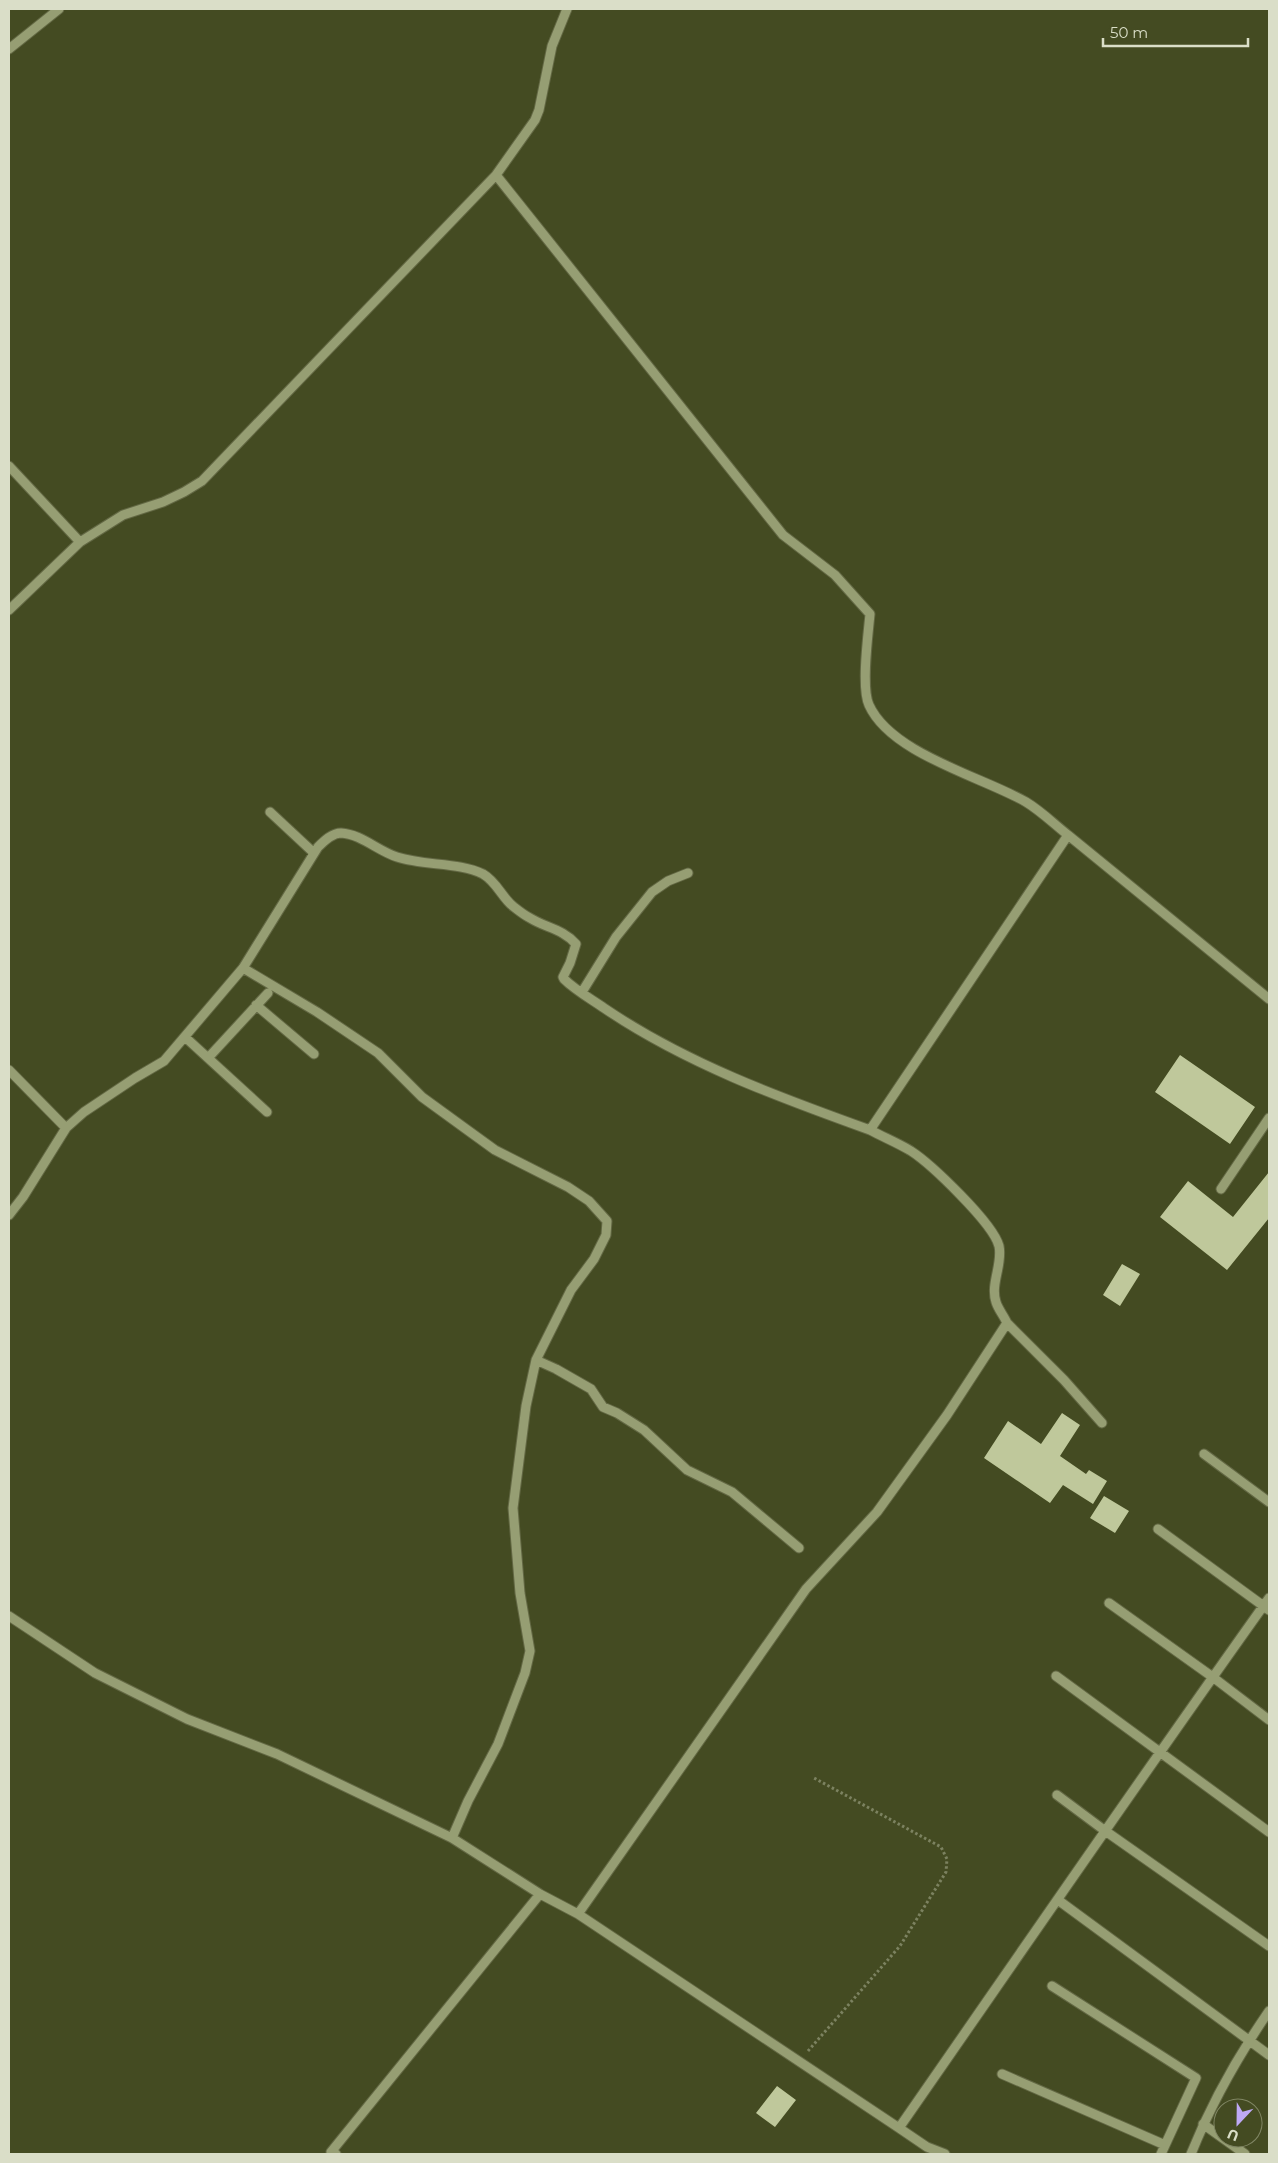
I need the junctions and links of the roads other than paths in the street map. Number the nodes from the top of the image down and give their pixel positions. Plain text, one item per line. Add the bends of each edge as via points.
1 (59, 9) edge
2 (567, 9) edge
3 (9, 49) edge
4 (496, 175) junction
5 (9, 466) edge
6 (80, 542) junction
7 (9, 610) edge
8 (270, 812) dead end
9 (1068, 835) junction
10 (314, 853) junction
11 (688, 873) dead end
12 (243, 968) junction
13 (582, 992) junction
14 (268, 993) dead end
15 (1269, 999) edge
16 (256, 1005) junction
17 (184, 1037) junction
18 (314, 1054) dead end
19 (208, 1058) junction
20 (9, 1070) edge
21 (267, 1112) dead end
22 (1269, 1118) edge
23 (66, 1128) junction
24 (870, 1130) junction
25 (1221, 1190) dead end
26 (9, 1215) edge
27 (1007, 1322) junction
28 (536, 1360) junction
29 (1102, 1423) dead end
30 (1204, 1454) dead end
31 (1269, 1502) edge
32 (1158, 1529) dead end
33 (798, 1548) dead end
34 (1269, 1598) edge
35 (1110, 1604) dead end
36 (1266, 1608) edge
37 (9, 1616) edge
38 (1056, 1676) dead end
39 (1214, 1678) junction
40 (1269, 1720) edge
41 (1160, 1751) junction
42 (1057, 1795) dead end
43 (1104, 1830) junction
44 (1269, 1832) edge
45 (452, 1838) junction
46 (540, 1894) junction
47 (1058, 1900) junction
48 (578, 1914) junction
49 (1269, 1946) edge
50 (1052, 1986) dead end
51 (1269, 2011) edge
52 (1249, 2040) junction
53 (1269, 2055) edge
54 (1002, 2074) dead end
55 (1203, 2124) junction
56 (899, 2128) junction
57 (1163, 2150) edge
58 (332, 2153) edge
59 (944, 2154) edge
60 (1191, 2154) edge
61 (1245, 2154) edge

1 - 3 street
2 - 4 street via 552,46 535,120
4 - 6 street via 202,481 163,502 124,515
4 - 9 street via 783,535 836,575 870,614 866,676 869,705 884,727 922,754 1026,802
5 - 6 street
6 - 7 street
8 - 10 street
9 - 15 street
9 - 24 street
10 - 12 street
10 - 13 street via 326,839 338,833 348,834 405,860 461,867 483,874 511,905 530,919 563,932 576,944 563,977
11 - 13 street via 652,892 616,937
12 - 17 street
12 - 28 street via 378,1053 422,1097 495,1150 589,1201 607,1221 606,1235 571,1290
13 - 24 street via 620,1019 709,1067 781,1098
14 - 16 street
16 - 18 street
16 - 19 street
17 - 19 street
17 - 23 street via 164,1061 84,1112
19 - 21 street
20 - 23 street
22 - 25 street
23 - 26 street
24 - 27 street via 911,1151 977,1213 994,1234 1000,1252 994,1286 996,1302
27 - 29 street
27 - 48 street via 947,1415 877,1512 806,1589
28 - 33 street via 591,1390 603,1407 644,1430 686,1470 732,1492
28 - 45 street via 512,1508 520,1593 530,1651 498,1744
30 - 31 street
32 - 36 street
34 - 36 street
35 - 39 street
36 - 39 street
37 - 45 street via 95,1673 187,1719 277,1754
38 - 41 street
39 - 40 street
39 - 41 street
41 - 43 street
41 - 44 street
42 - 43 street
43 - 47 street
43 - 49 street
45 - 46 street
46 - 48 street
46 - 58 street
47 - 52 street
47 - 56 street
48 - 56 street
50 - 57 street via 1196,2078
51 - 52 street
52 - 53 street
52 - 55 street
54 - 57 street
55 - 60 street
55 - 61 street
56 - 59 street

